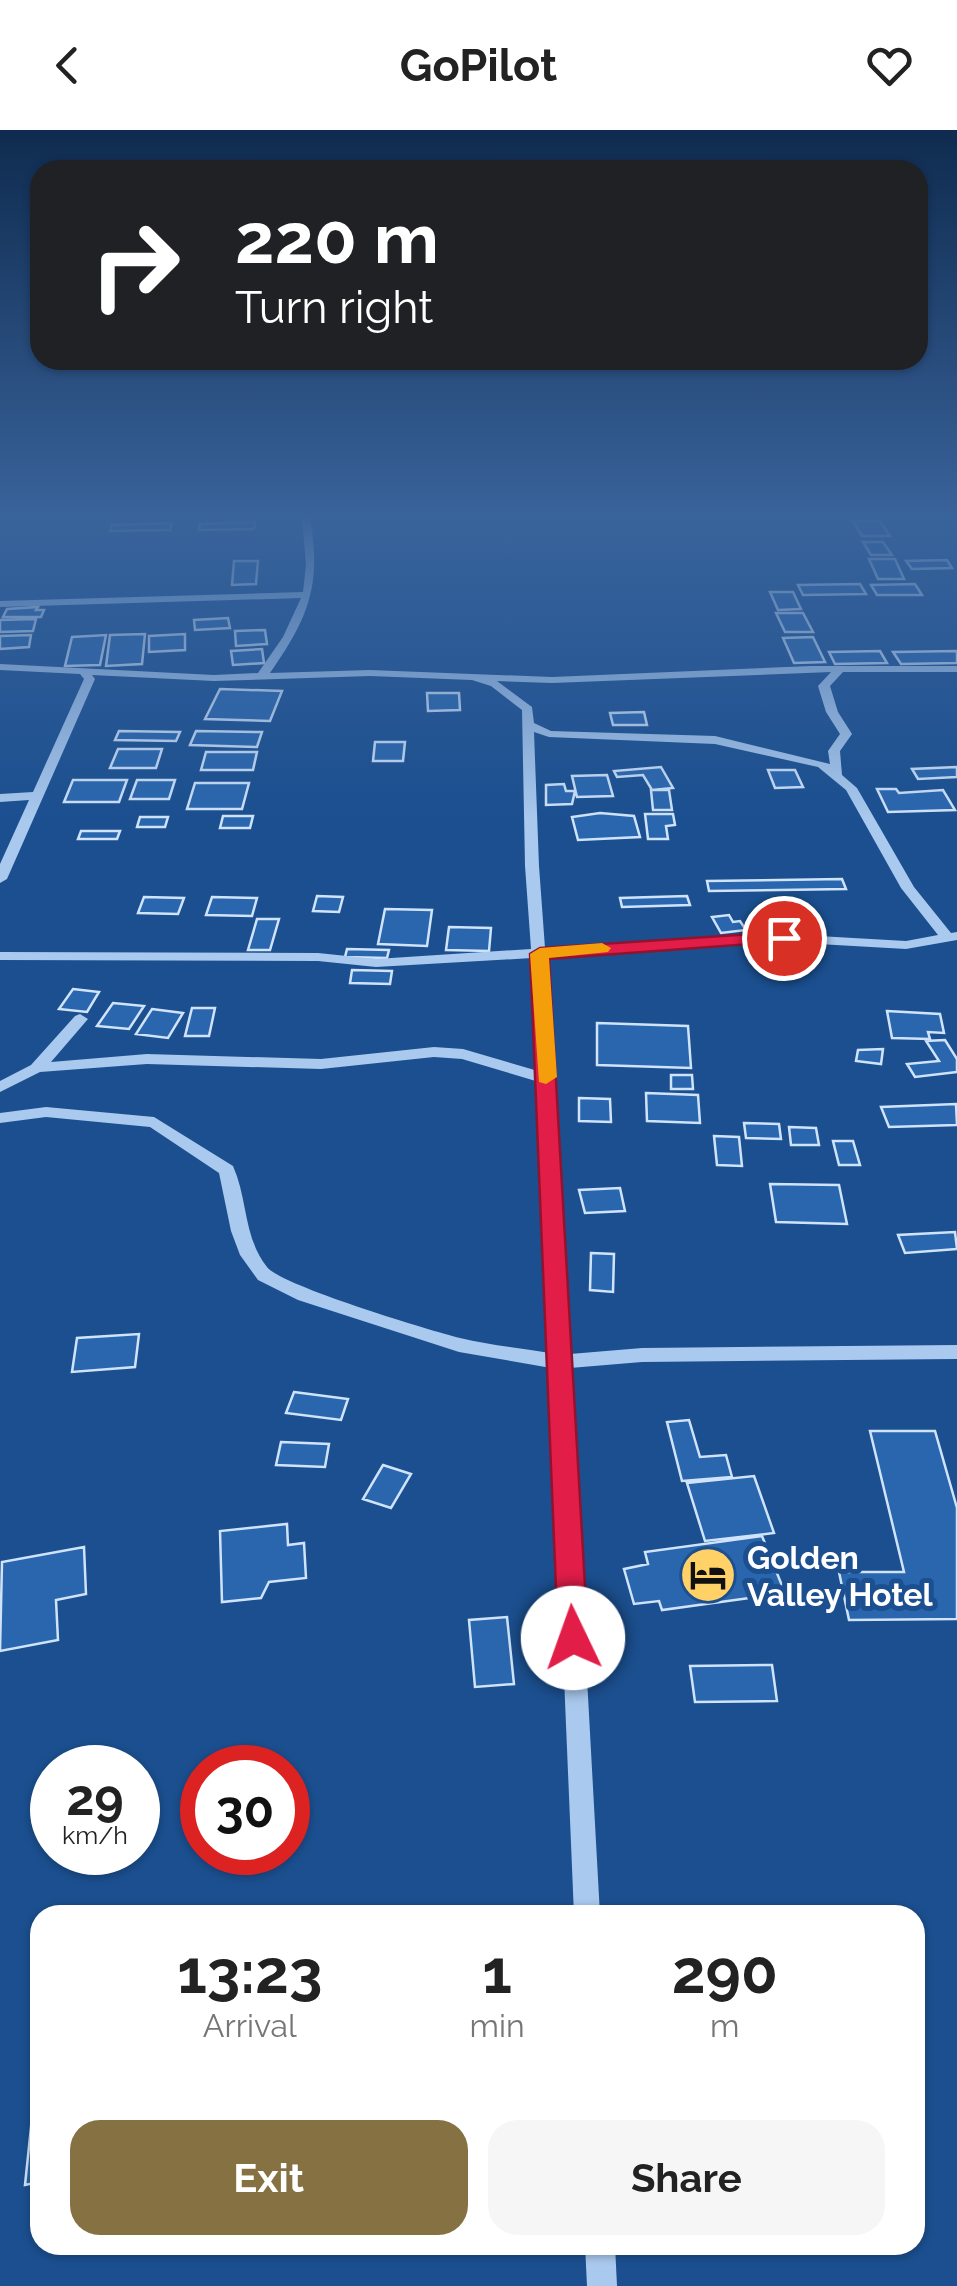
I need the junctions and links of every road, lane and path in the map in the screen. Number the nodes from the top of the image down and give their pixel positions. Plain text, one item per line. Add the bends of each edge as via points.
1 (299, 619) edge
2 (0, 667) edge
3 (957, 668) edge
4 (840, 669) junction
5 (84, 672) junction
6 (262, 676) junction
7 (476, 678) junction
8 (528, 725) junction
9 (837, 774) junction
10 (35, 796) junction
11 (0, 798) edge
12 (0, 880) edge
13 (952, 936) edge
14 (540, 954) junction
15 (0, 956) edge
16 (80, 1019) dead end
17 (37, 1068) junction
18 (546, 1079) junction
19 (0, 1087) edge
20 (0, 1118) edge
21 (957, 1352) edge
22 (560, 1362) junction
23 (587, 1905) edge
24 (600, 2255) edge
25 (602, 2286) edge

1 - 6 street
2 - 5 street
3 - 4 street
4 - 7 street
4 - 9 street via 824,686 846,734 834,751
5 - 6 street
5 - 10 street via 90,679 86,693
6 - 7 street
7 - 8 street via 525,704
8 - 9 street via 549,734 715,740 822,764
8 - 14 street
9 - 13 street via 908,888
10 - 11 street
10 - 12 street
13 - 14 street via 906,945 784,938
14 - 15 street via 376,963
14 - 18 street
16 - 17 street
17 - 18 street via 147,1059 321,1064 434,1052
17 - 19 street
18 - 22 street
20 - 22 street via 46,1112 164,1126 226,1170 240,1231 264,1276 433,1337
21 - 22 street
22 - 23 street
24 - 25 street

